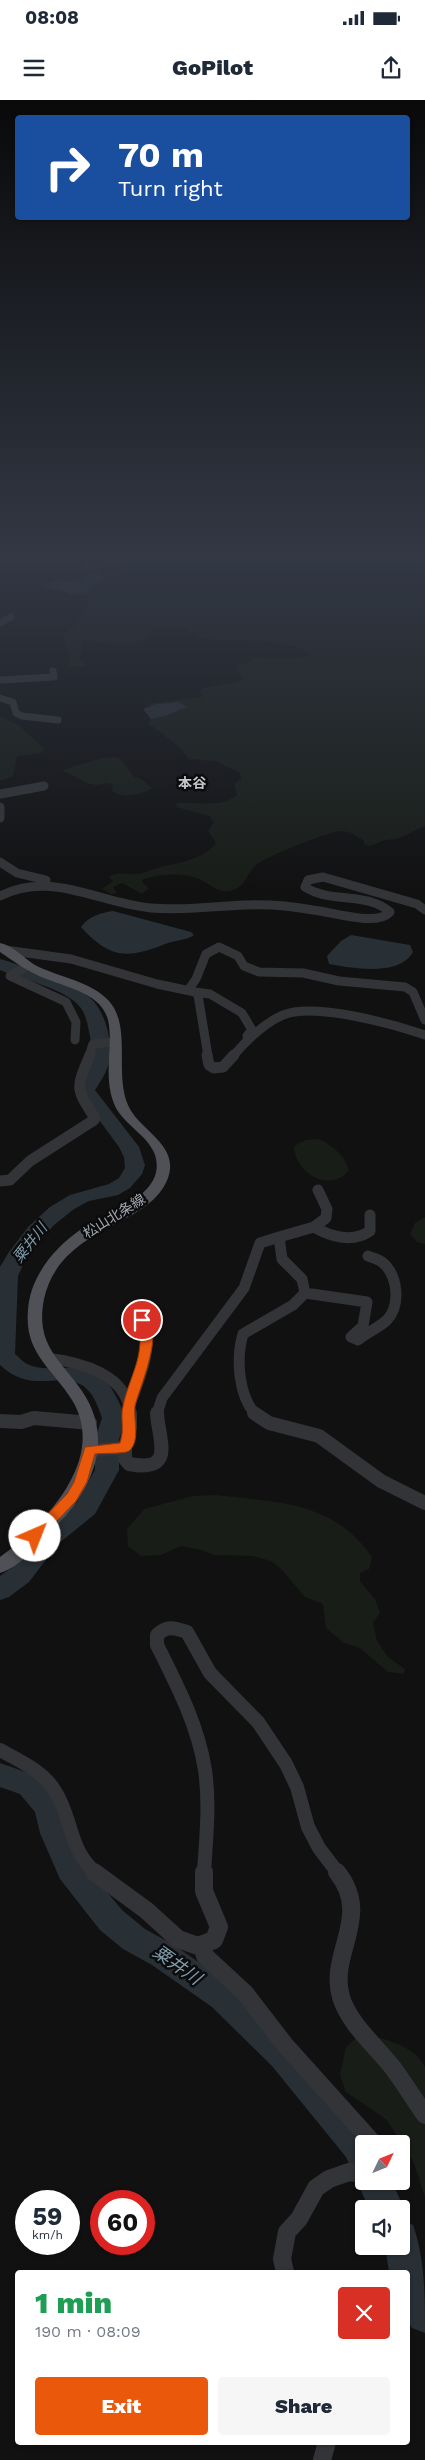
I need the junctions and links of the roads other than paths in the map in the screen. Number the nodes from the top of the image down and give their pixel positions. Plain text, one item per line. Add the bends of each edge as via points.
1 (53, 671) dead end
2 (0, 680) edge
3 (0, 698) edge
4 (58, 720) dead end
5 (44, 786) dead end
6 (0, 794) edge
7 (0, 807) edge
8 (0, 818) edge
9 (0, 862) edge
10 (37, 870) dead end
11 (26, 876) junction
12 (0, 887) edge
13 (16, 888) junction
14 (77, 889) junction
15 (0, 896) edge
16 (425, 910) edge
17 (2, 948) edge
18 (25, 968) junction
19 (192, 990) junction
20 (425, 1020) edge
21 (425, 1033) edge
22 (248, 1039) junction
23 (75, 1040) dead end
24 (105, 1043) junction
25 (0, 1181) edge
26 (318, 1190) dead end
27 (370, 1215) dead end
28 (314, 1227) junction
29 (280, 1237) junction
30 (368, 1256) dead end
31 (305, 1293) junction
32 (142, 1320) dead end
33 (49, 1361) junction
34 (129, 1407) junction
35 (0, 1421) edge
36 (90, 1423) junction
37 (123, 1448) junction
38 (95, 1449) junction
39 (425, 1503) edge
40 (0, 1566) edge
41 (0, 1750) edge
42 (202, 1946) junction
43 (425, 2115) edge
44 (366, 2135) edge
45 (355, 2173) edge
46 (285, 2270) edge
47 (326, 2445) edge
48 (322, 2460) edge

1 - 2 street via 54,677
3 - 4 street via 13,702 16,713 22,716
5 - 6 street
7 - 8 street
9 - 11 street
10 - 11 street
11 - 13 street
11 - 14 street
12 - 13 street
13 - 14 street
13 - 15 street
14 - 16 street via 147,908 276,905 367,919 388,916 390,912 382,905 318,894 305,886 308,880 323,877 417,904
17 - 18 main road, 松山北条線
17 - 19 street via 57,956 157,984
18 - 23 street via 10,976 66,1002 76,1022
18 - 24 main road, 松山北条線 via 85,989 106,1003 114,1020
19 - 20 street via 204,955 219,947 238,956 250,970 259,972 303,974 405,987 413,992
19 - 22 street via 205,992 242,1013 252,1030
19 - 22 street via 198,996 209,1065 223,1067
21 - 22 street via 359,1016 305,1012 283,1015
24 - 25 street via 93,1044 92,1053 81,1073 79,1092 96,1118 72,1137 34,1159 10,1180
24 - 33 main road, 松山北条線 via 119,1098 129,1118 161,1153 162,1173 158,1184 146,1197 84,1235 61,1255 43,1280 35,1303 36,1333
26 - 28 street via 327,1209 326,1218
27 - 28 street via 370,1231 359,1237 331,1235
28 - 29 street
29 - 31 street via 282,1259 302,1279
29 - 37 street via 260,1242 244,1288 162,1398 156,1411 164,1450 161,1456 145,1465 129,1464
30 - 31 street via 383,1263 394,1280 394,1305 391,1316 383,1324 358,1340 351,1337 362,1326 367,1302
31 - 39 street via 293,1305 243,1334 240,1368 250,1409 283,1428 323,1439 375,1477
32 - 34 street via 147,1334 143,1367
33 - 34 street via 87,1364 100,1371 119,1388
33 - 36 main road, 松山北条線 via 81,1401
34 - 37 street via 130,1433
35 - 36 street via 10,1423 34,1418
36 - 38 main road, 松山北条線
37 - 38 street
38 - 40 main road, 松山北条線 via 72,1498 25,1546
41 - 42 street via 24,1763 51,1785 59,1797 79,1854 94,1869 180,1940 192,1946
42 - 43 street via 218,1935 220,1924 205,1897 203,1884 208,1806 203,1756 195,1730 157,1645 157,1635 173,1627 187,1632 210,1673 258,1722 286,1764 297,1787 308,1827 319,1848 347,1884 352,1897 339,1979 341,1997 352,2020 393,2068
42 - 44 street via 205,1956 245,1993 285,2045
45 - 46 street via 329,2179 316,2188 299,2219 287,2232 282,2259
47 - 48 street

